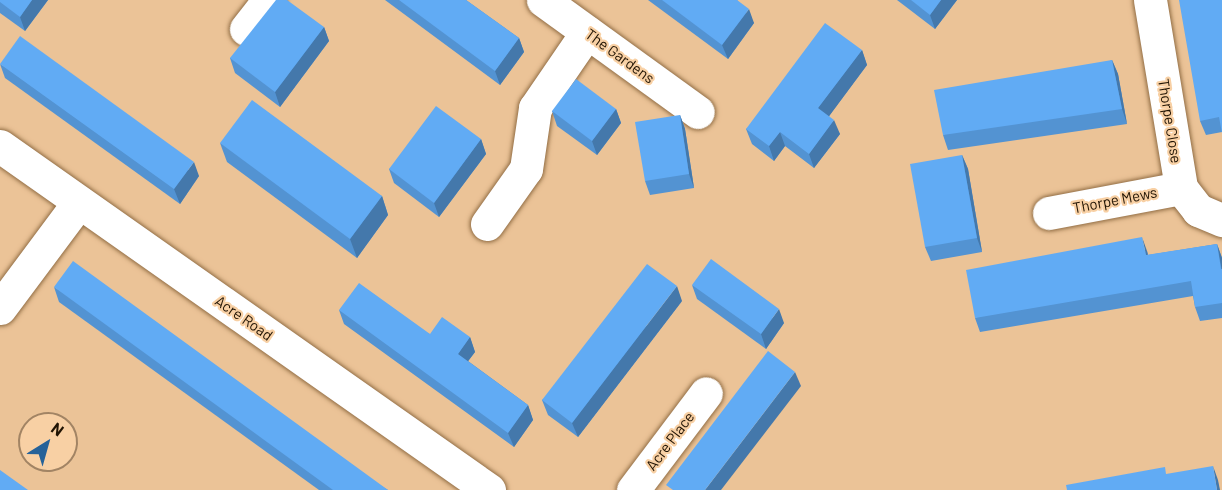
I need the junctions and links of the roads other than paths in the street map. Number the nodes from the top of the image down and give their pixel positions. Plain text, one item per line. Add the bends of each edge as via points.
1 (269, 0) edge
2 (543, 0) edge
3 (1150, 0) edge
4 (246, 29) dead end
5 (587, 32) junction
6 (698, 112) dead end
7 (0, 146) edge
8 (1181, 188) junction
9 (79, 202) junction
10 (1049, 213) dead end
11 (1222, 220) edge
12 (487, 224) dead end
13 (0, 308) edge
14 (706, 393) dead end
15 (489, 490) edge
16 (633, 490) edge

1 - 4 street
2 - 5 street, The Gardens
3 - 8 street, Thorpe Close
5 - 6 street, The Gardens
5 - 12 street via 535,108 526,169
7 - 9 street, Acre Road
8 - 10 street, Thorpe Mews
8 - 11 street via 1198,210
9 - 13 street
9 - 15 street, Acre Road
14 - 16 street, Acre Place

